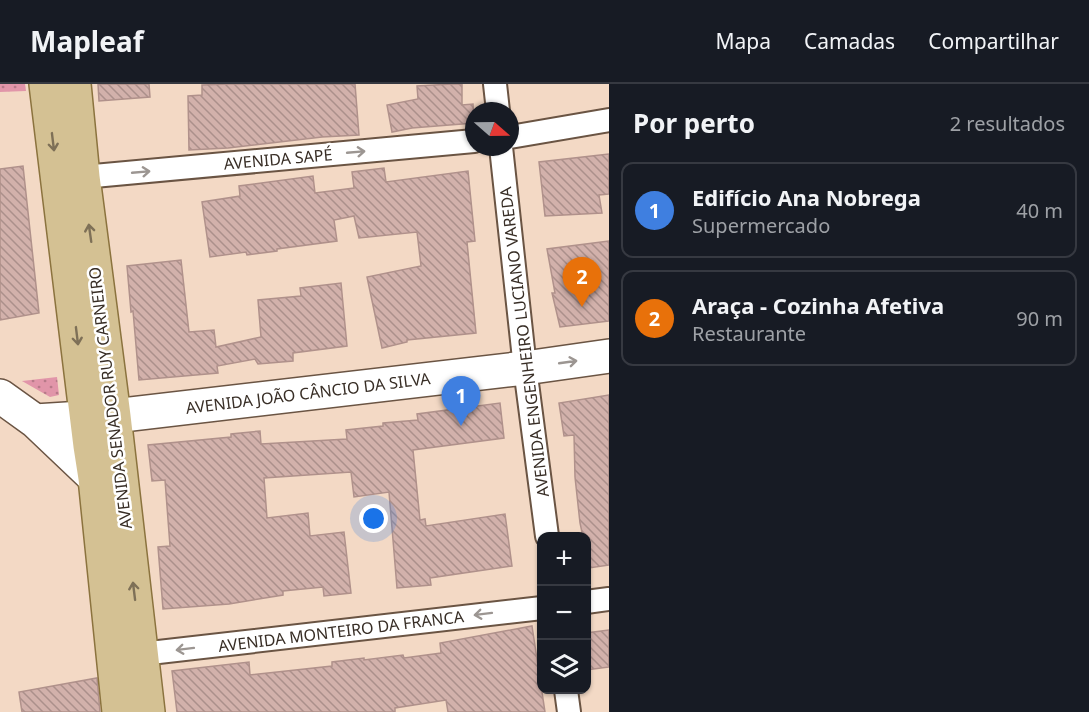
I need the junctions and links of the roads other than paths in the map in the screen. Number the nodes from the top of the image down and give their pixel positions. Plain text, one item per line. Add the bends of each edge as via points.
1 (46, 84) edge
2 (74, 84) edge
3 (495, 84) edge
4 (497, 102) edge
5 (609, 120) edge
6 (519, 135) edge
7 (465, 142) edge
8 (502, 156) edge
9 (83, 177) junction
10 (609, 356) edge
11 (525, 368) junction
12 (0, 396) edge
13 (101, 417) junction
14 (35, 421) junction
15 (95, 478) junction
16 (546, 532) edge
17 (609, 599) edge
18 (591, 601) edge
19 (537, 609) edge
20 (141, 654) junction
21 (567, 694) edge
22 (119, 712) edge
23 (148, 712) edge
24 (569, 712) edge

1 -> 13 main road, AVENIDA SENADOR RUY CARNEIRO
2 - 9 main road, AVENIDA SENADOR RUY CARNEIRO
3 - 4 street
5 - 6 street
9 -> 7 street, AVENIDA SAPÉ
8 - 11 street, AVENIDA ENGENHEIRO LUCIANO VAREDA
13 -> 9 main road, AVENIDA SENADOR RUY CARNEIRO
11 -> 10 main road, AVENIDA JOÃO CÂNCIO DA SILVA
11 - 13 main road, AVENIDA JOÃO CÂNCIO DA SILVA
11 - 16 street, AVENIDA ENGENHEIRO LUCIANO VAREDA
12 - 14 main road
13 - 14 main road, AVENIDA JOÃO CÂNCIO DA SILVA
13 - 15 main road, AVENIDA SENADOR RUY CARNEIRO
20 -> 13 main road, AVENIDA SENADOR RUY CARNEIRO
14 - 15 main road
15 - 22 main road, AVENIDA SENADOR RUY CARNEIRO
17 - 18 street
19 -> 20 street, AVENIDA MONTEIRO DA FRANCA
20 - 23 main road, AVENIDA SENADOR RUY CARNEIRO
21 - 24 street

